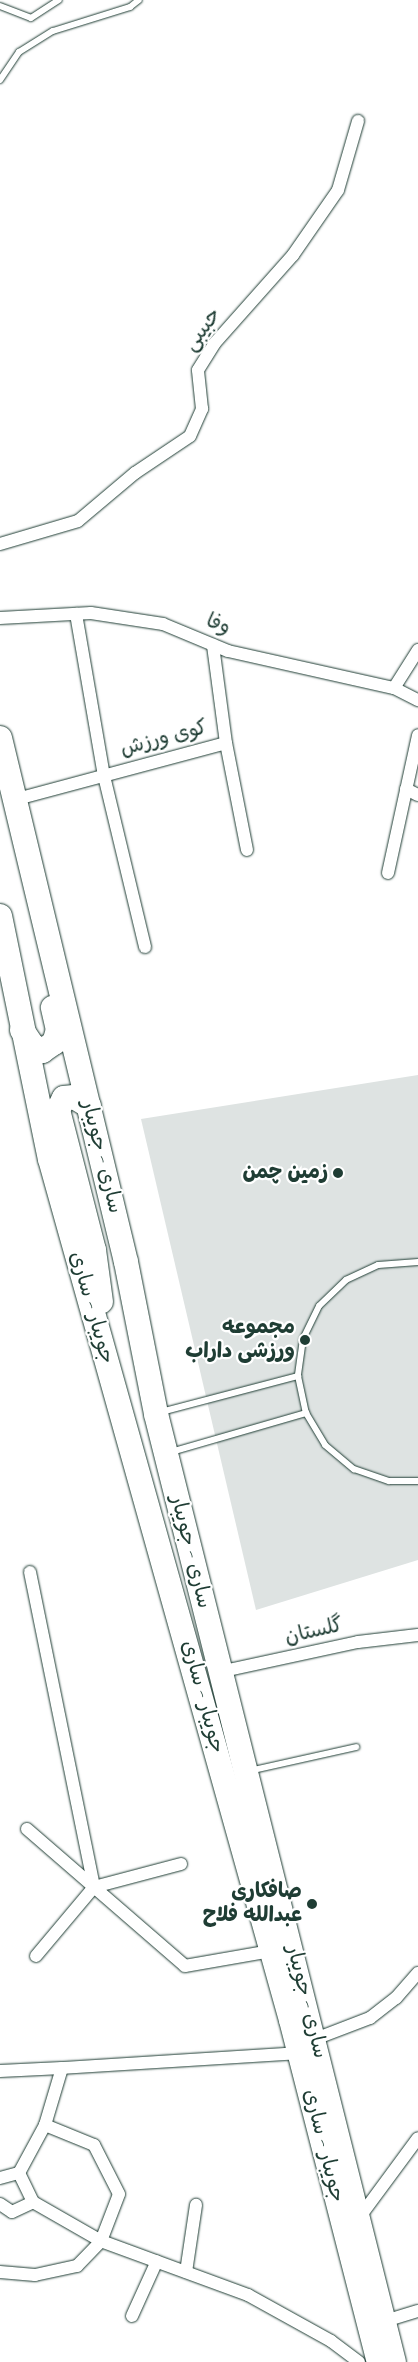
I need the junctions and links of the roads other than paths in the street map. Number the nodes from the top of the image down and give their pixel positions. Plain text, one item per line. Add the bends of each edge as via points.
1 (59, 0) edge
2 (139, 0) edge
3 (0, 6) edge
4 (0, 80) edge
5 (358, 121) dead end
6 (0, 544) edge
7 (76, 614) junction
8 (0, 618) edge
9 (213, 645) junction
10 (418, 650) edge
11 (394, 688) junction
12 (418, 700) edge
13 (418, 734) edge
14 (0, 738) edge
15 (226, 743) junction
16 (104, 776) junction
17 (406, 789) junction
18 (418, 796) edge
19 (17, 799) junction
20 (247, 850) dead end
21 (388, 873) dead end
22 (41, 902) junction
23 (0, 916) edge
24 (145, 947) dead end
25 (21, 1028) junction
26 (89, 1106) junction
27 (418, 1262) edge
28 (99, 1339) junction
29 (298, 1376) junction
30 (306, 1413) junction
31 (156, 1414) junction
32 (165, 1453) junction
33 (418, 1482) edge
34 (30, 1572) dead end
35 (418, 1635) edge
36 (219, 1672) junction
37 (356, 1747) dead end
38 (246, 1772) junction
39 (27, 1829) dead end
40 (181, 1864) dead end
41 (94, 1887) junction
42 (271, 1951) junction
43 (36, 1956) dead end
44 (418, 1973) edge
45 (307, 2046) junction
46 (62, 2068) junction
47 (0, 2071) edge
48 (45, 2125) junction
49 (418, 2138) edge
50 (19, 2173) junction
51 (0, 2178) edge
52 (1, 2200) edge
53 (33, 2202) junction
54 (196, 2205) dead end
55 (359, 2218) junction
56 (101, 2241) junction
57 (157, 2261) junction
58 (0, 2272) edge
59 (186, 2272) junction
60 (418, 2312) edge
61 (132, 2316) dead end
62 (385, 2321) junction
63 (359, 2362) edge
64 (378, 2362) edge
65 (394, 2362) edge

1 - 3 lane via 31,18
2 - 4 lane via 130,7 53,31 19,52
5 - 6 street, حبیبی via 338,190 293,254 214,344 198,370 202,409 190,436 135,473 78,521
7 - 8 street, وفا
7 - 9 street, وفا via 163,624
7 - 16 street
9 - 11 street, وفا via 314,673
9 - 15 street, کوی ورزش
10 - 11 street
11 - 12 street, وفا
13 - 17 street
14 - 19 highway, ساری - جویبار
15 - 16 street, کوی ورزش
15 - 20 street
16 - 19 street, کوی ورزش
16 - 24 street
17 - 18 street
17 - 21 street
19 - 22 highway, ساری - جویبار
22 - 25 highway via 37,924 40,959 58,1030 54,1043 42,1051 32,1045
22 - 26 highway, ساری - جویبار
23 - 25 highway, جویبار - ساری
25 - 28 highway, جویبار - ساری via 46,1144
26 - 28 highway via 74,1097 64,1098 58,1110 102,1293
26 - 31 highway, ساری - جویبار via 126,1262
27 - 29 lane via 378,1265 346,1280 320,1306 303,1339
28 - 42 highway, جویبار - ساری via 155,1526
29 - 30 lane
29 - 31 lane
30 - 32 lane
30 - 33 lane via 325,1445 354,1469 389,1481
31 - 32 highway, ساری - جویبار
32 - 36 highway, ساری - جویبار
34 - 41 street
35 - 36 street, گلستان via 358,1642
36 - 38 highway, ساری - جویبار
37 - 38 lane
38 - 45 highway, ساری - جویبار
39 - 41 street
40 - 41 street
41 - 42 street via 185,1966
41 - 43 street
42 - 45 highway, جویبار - ساری
44 - 45 street via 396,1998 370,2018
45 - 46 street
45 - 55 highway, ساری - جویبار
45 - 64 highway, جویبار - ساری
46 - 47 street
46 - 48 street
48 - 50 street
48 - 56 street via 94,2145 119,2194
49 - 55 street
50 - 51 street
50 - 53 street
52 - 53 street via 12,2212
53 - 56 street
54 - 59 street
55 - 62 highway, ساری - جویبار
56 - 57 street
56 - 58 street via 77,2266 35,2275
57 - 59 street
57 - 61 street
59 - 63 street via 248,2294 331,2341
60 - 62 street
62 - 65 highway, ساری - جویبار

